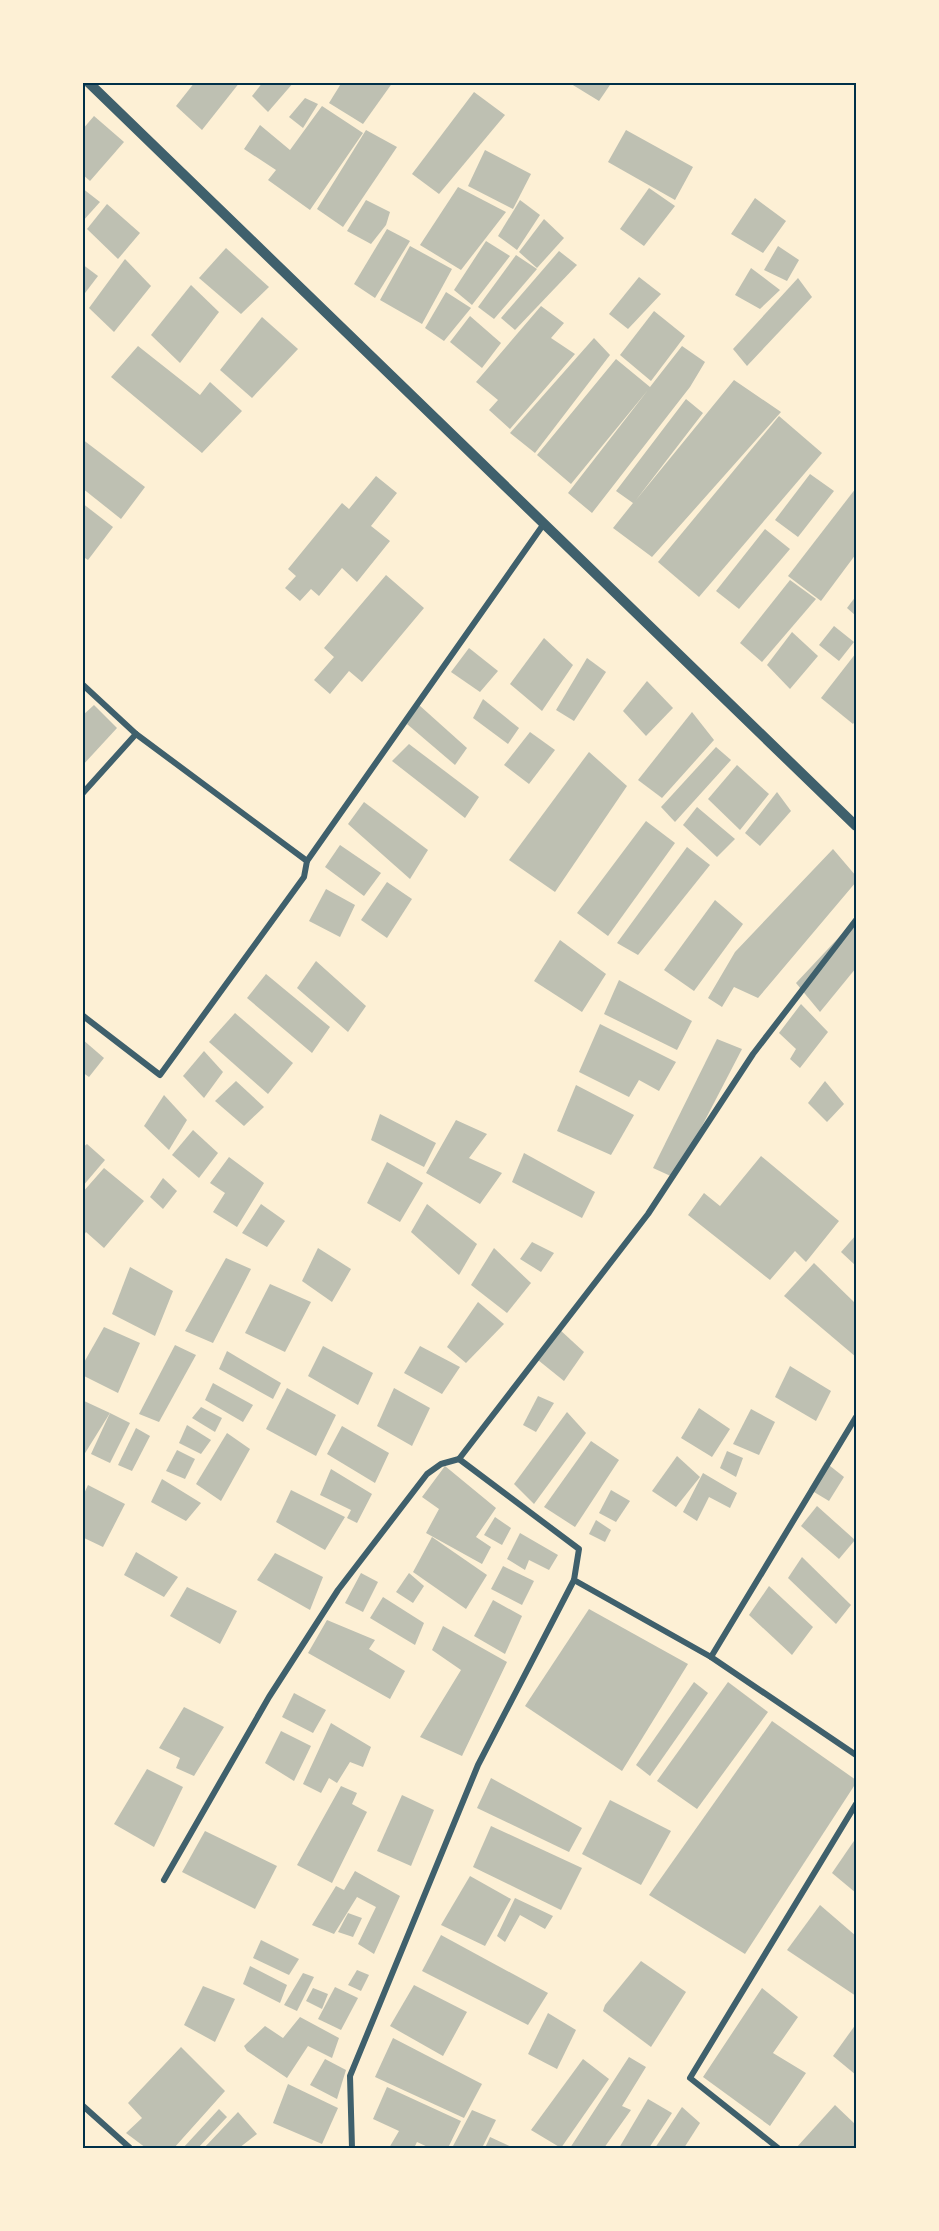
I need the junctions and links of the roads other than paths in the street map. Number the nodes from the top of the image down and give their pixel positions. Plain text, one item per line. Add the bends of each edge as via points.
1 (88, 82) edge
2 (543, 525) junction
3 (82, 684) edge
4 (136, 734) junction
5 (82, 794) edge
6 (856, 826) edge
7 (307, 861) junction
8 (856, 920) edge
9 (82, 1015) edge
10 (856, 1417) edge
11 (459, 1459) junction
12 (574, 1580) junction
13 (711, 1657) junction
14 (856, 1755) edge
15 (856, 1804) edge
16 (164, 1881) dead end
17 (82, 2105) edge
18 (130, 2148) edge
19 (352, 2148) edge
20 (778, 2148) edge

1 - 2 street
2 - 6 street
2 - 7 street
3 - 4 street
4 - 5 street
4 - 7 street
7 - 9 street via 304,877 160,1075
8 - 11 street via 753,1054 648,1214
10 - 13 street
11 - 12 street via 579,1549
11 - 16 street via 441,1464 427,1474 338,1590 269,1697
12 - 13 street
12 - 19 street via 478,1766 350,2076
13 - 14 street
15 - 20 street via 690,2078
17 - 18 street

